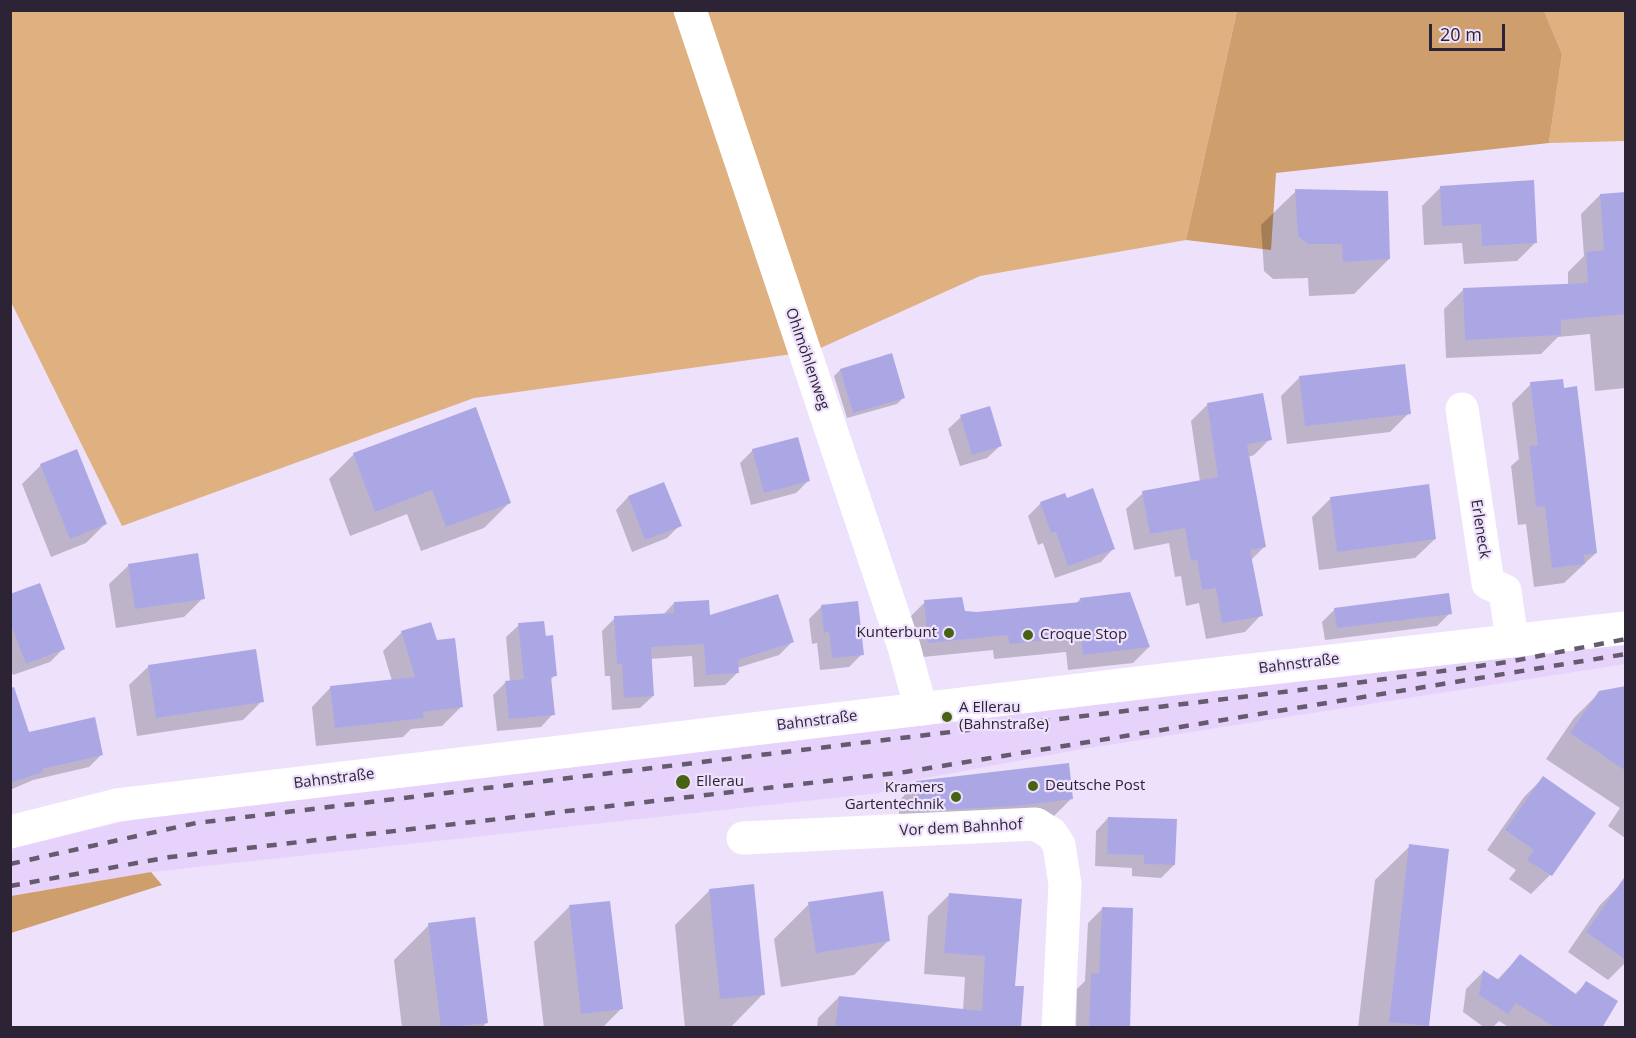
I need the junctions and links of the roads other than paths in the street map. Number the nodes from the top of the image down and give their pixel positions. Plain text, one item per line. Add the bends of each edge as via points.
1 (690, 10) edge
2 (1462, 409) dead end
3 (1626, 628) edge
4 (1512, 640) junction
5 (921, 709) junction
6 (10, 832) edge
7 (743, 838) dead end
8 (1058, 1028) edge

1 - 5 main road, Ohlmöhlenweg via 904,647
2 - 4 main road, Erleneck via 1488,583 1504,591
3 - 4 main road, Bahnstraße
4 - 5 main road, Bahnstraße
5 - 6 main road, Bahnstraße via 117,805
7 - 8 main road, Vor dem Bahnhof via 1036,824 1052,834 1059,845 1065,884

